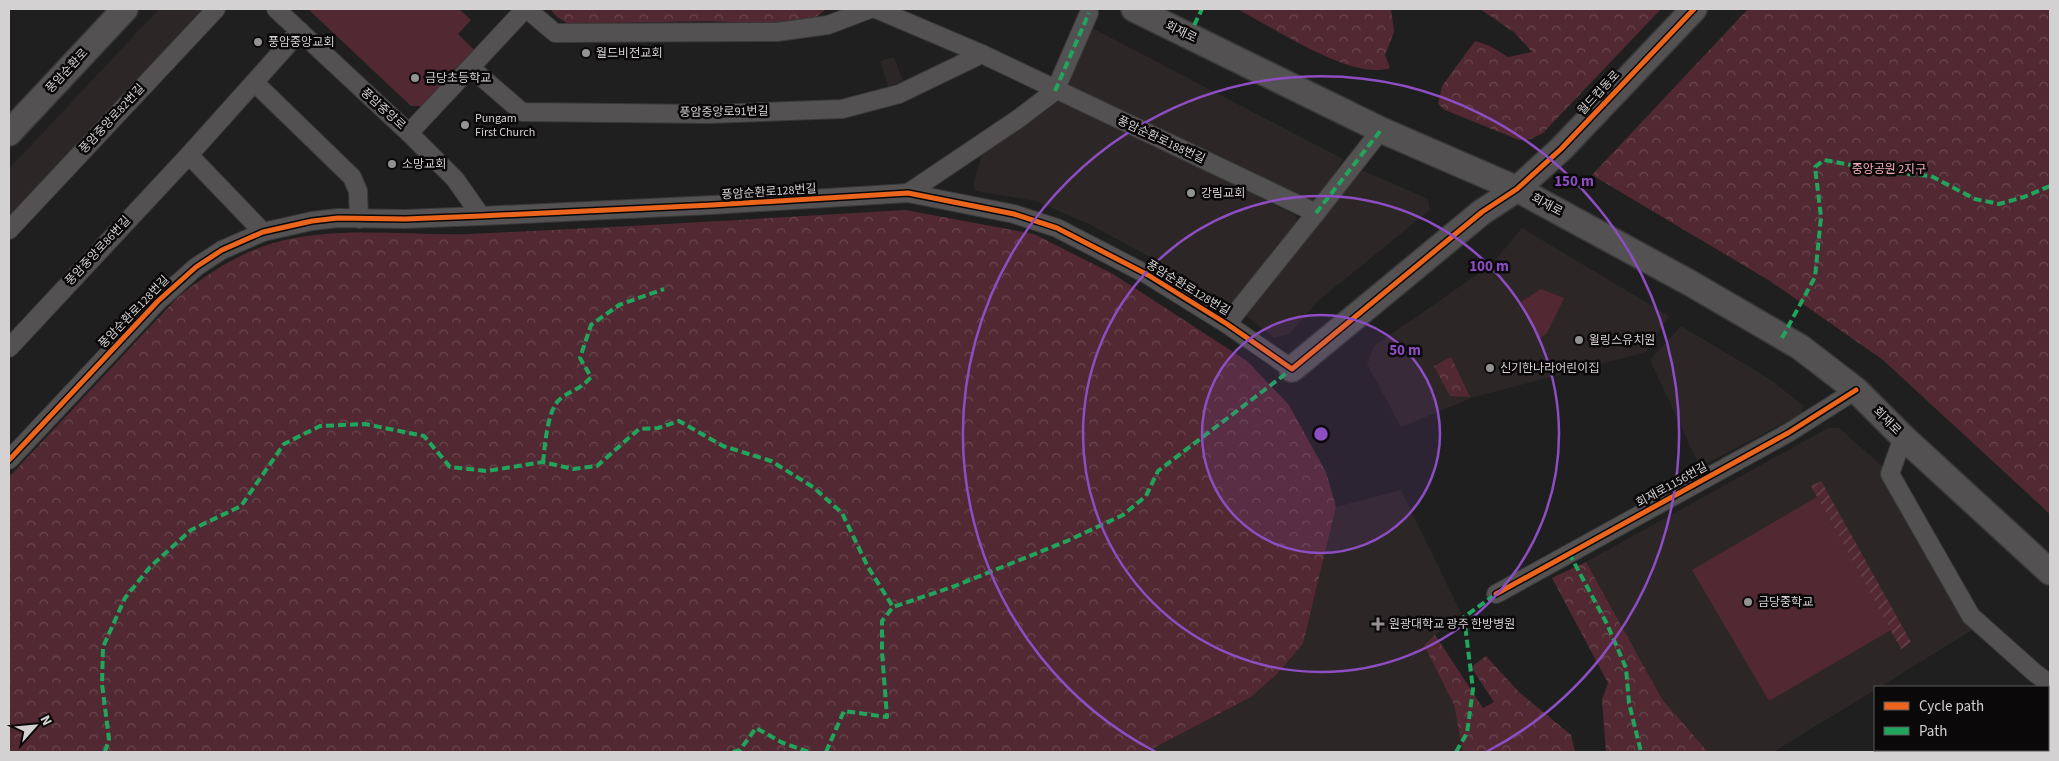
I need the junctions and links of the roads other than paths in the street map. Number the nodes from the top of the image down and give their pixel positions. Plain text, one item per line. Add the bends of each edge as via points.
1 (126, 9) edge
2 (216, 9) edge
3 (276, 9) edge
4 (526, 9) edge
5 (870, 9) edge
6 (876, 9) edge
7 (1134, 9) edge
8 (1694, 9) edge
9 (1089, 13) dead end
10 (300, 32) junction
11 (982, 54) junction
12 (471, 68) junction
13 (255, 83) junction
14 (1056, 91) junction
15 (1381, 130) junction
16 (9, 133) edge
17 (409, 133) junction
18 (189, 155) junction
19 (1517, 189) junction
20 (908, 193) junction
21 (1316, 212) junction
22 (481, 216) junction
23 (359, 219) junction
24 (9, 230) edge
25 (263, 232) junction
26 (1226, 324) junction
27 (9, 348) edge
28 (1292, 368) joint
29 (1856, 390) junction
30 (1903, 438) junction
31 (9, 460) edge
32 (2050, 572) edge
33 (1496, 594) dead end
34 (2050, 684) edge

1 - 16 main road, 풍암순환로
2 - 24 street, 풍암중앙로82번길
3 - 10 street, 풍암중앙로
4 - 5 street via 555,33 599,34 777,32 828,26
4 - 12 street
6 - 11 street, 풍암순환로188번길
7 - 15 main road, 회재로
8 - 19 main road, 월드컵동로 via 1561,148
9 - 14 street
10 - 13 street, 풍암중앙로86번길
10 - 17 street, 풍암중앙로
11 - 12 street, 풍암중앙로91번길 via 899,94 842,108 718,114 522,112
11 - 14 street, 풍암순환로188번길
12 - 17 street
13 - 18 street, 풍암중앙로86번길
13 - 23 street via 352,177 358,191
14 - 20 street
14 - 21 street, 풍암순환로188번길
15 - 19 main road, 회재로
15 - 21 street
17 - 22 street, 풍암중앙로 via 455,179
18 - 25 street
18 - 27 street, 풍암중앙로86번길
19 - 28 main road, 풍암순환로128번길 via 1482,212
19 - 29 main road, 회재로 via 1800,347
20 - 22 street, 풍암순환로128번길
20 - 26 street, 풍암순환로128번길 via 1014,214 1057,228 1148,275
21 - 26 street
22 - 23 street, 풍암순환로128번길
23 - 25 street, 풍암순환로128번길 via 312,221
25 - 31 street, 풍암순환로128번길 via 222,250 176,283
26 - 28 street, 풍암순환로128번길
29 - 30 main road, 회재로
29 - 33 street, 회재로1156번길 via 1788,433
30 - 32 main road, 회재로
30 - 34 street, 회재로 via 1890,474 1971,616

